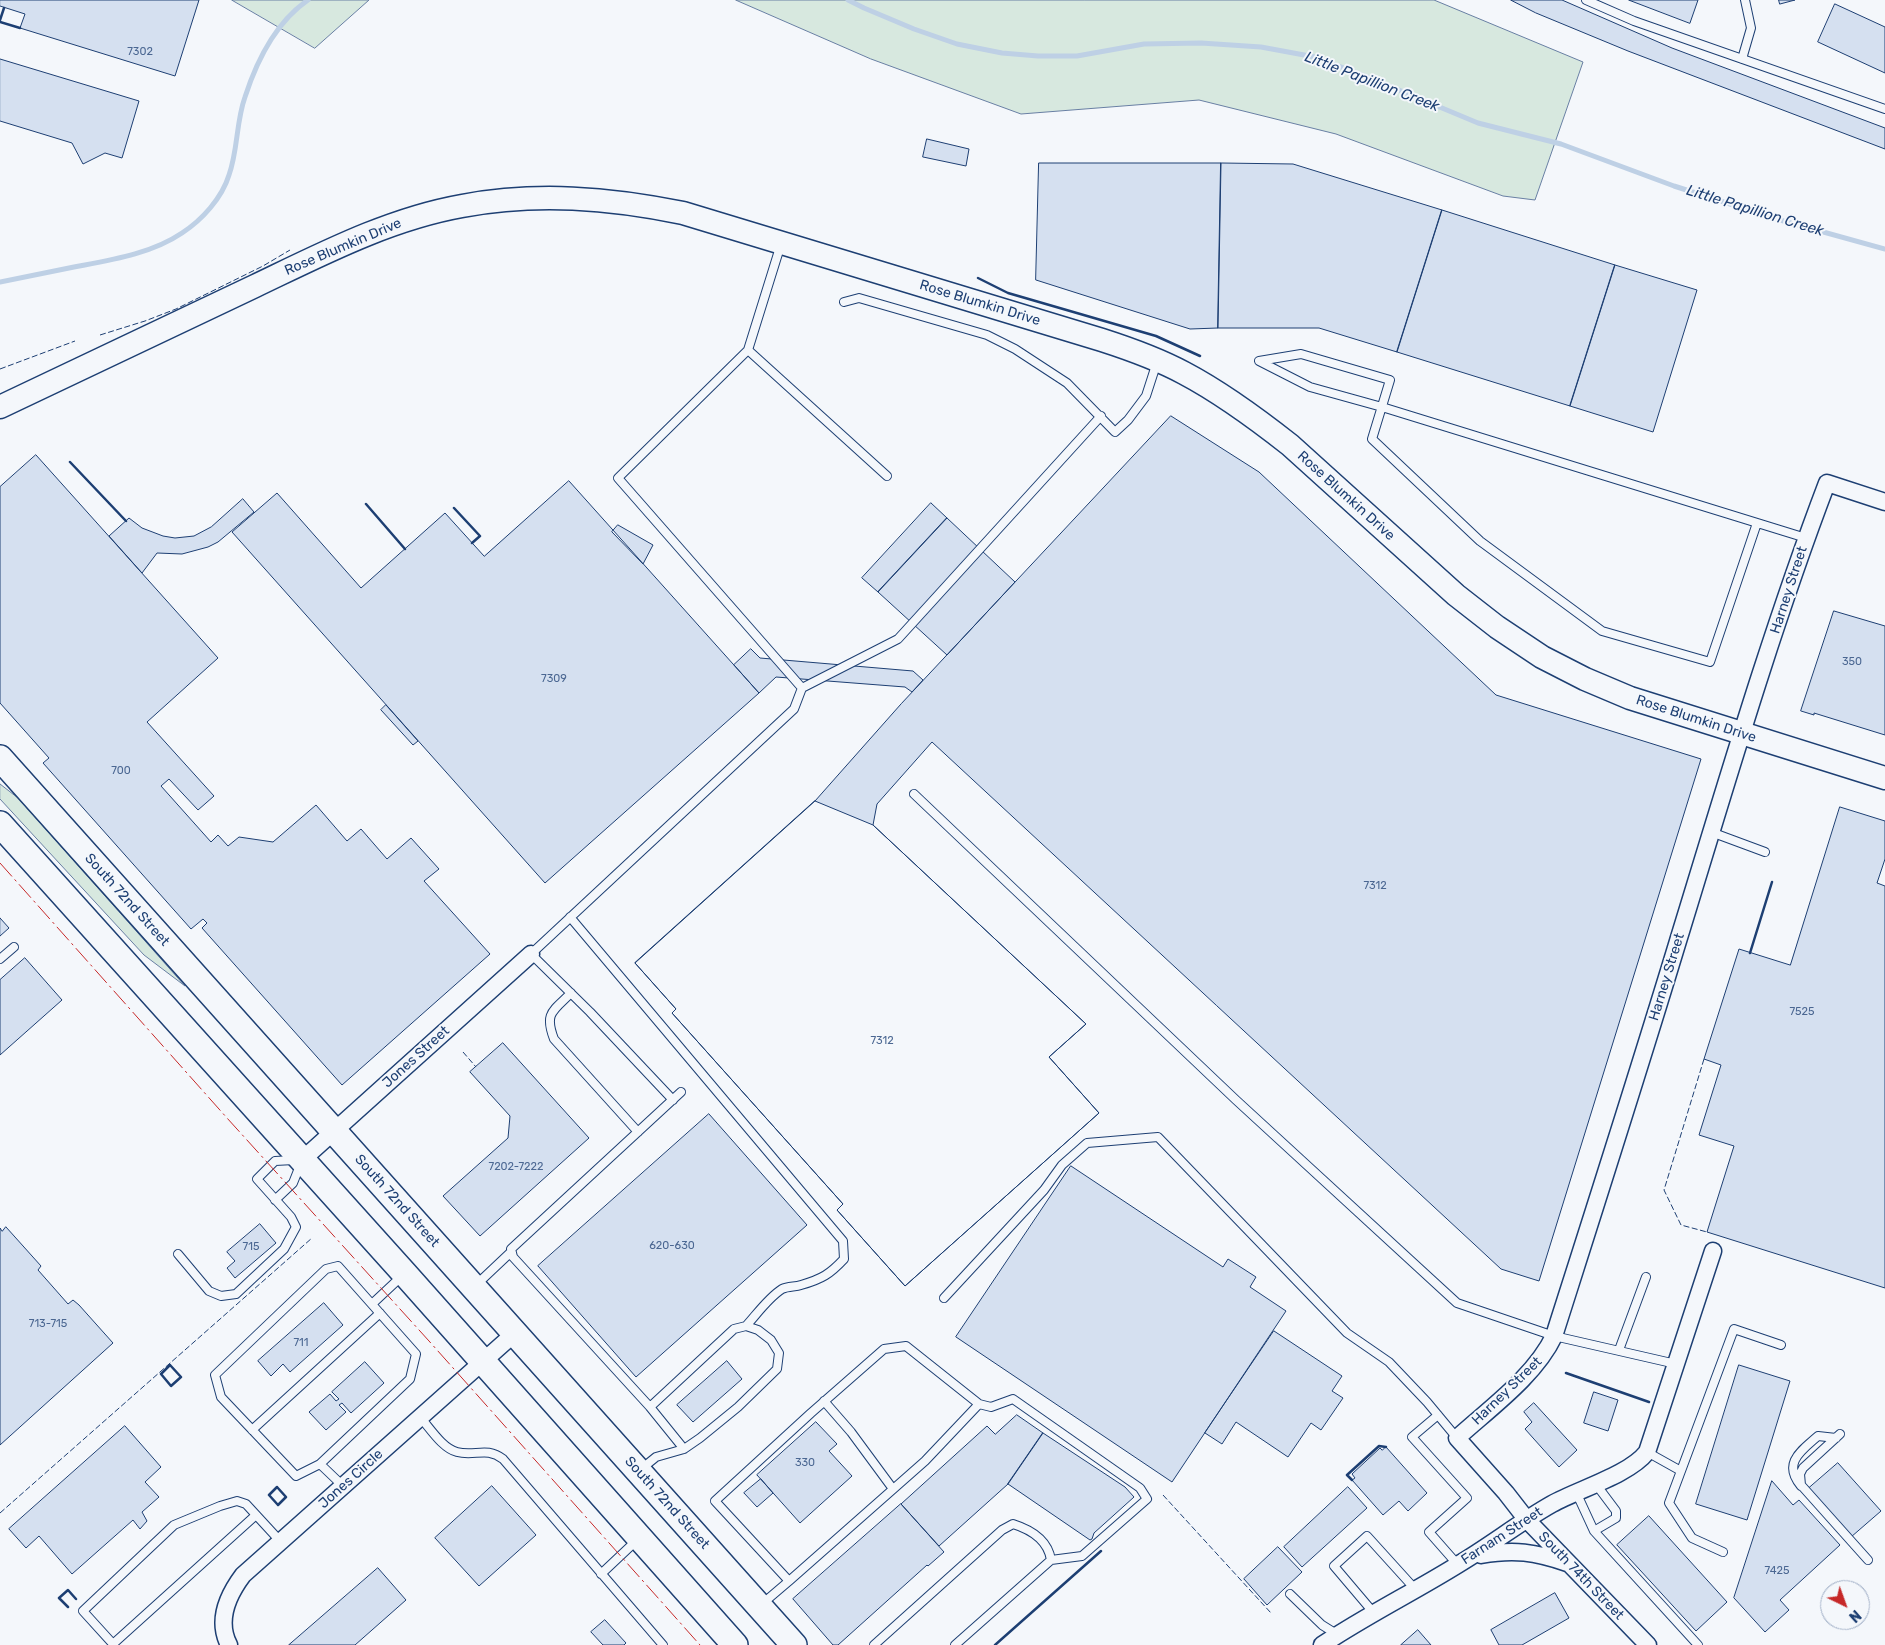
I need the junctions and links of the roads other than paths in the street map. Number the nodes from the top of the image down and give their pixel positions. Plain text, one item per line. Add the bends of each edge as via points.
1 (1586, 0) edge
2 (1745, 0) edge
3 (1742, 59) junction
4 (1885, 109) edge
5 (781, 243) junction
6 (844, 302) dead end
7 (748, 350) junction
8 (1157, 362) junction
9 (0, 407) edge
10 (1382, 407) junction
11 (1101, 416) junction
12 (887, 476) dead end
13 (1885, 502) edge
14 (1757, 523) junction
15 (1806, 538) junction
16 (802, 688) junction
17 (1741, 734) junction
18 (0, 758) edge
19 (1885, 778) edge
20 (914, 794) dead end
21 (0, 824) edge
22 (1711, 832) junction
23 (1765, 852) dead end
24 (570, 917) junction
25 (14, 947) dead end
26 (531, 954) junction
27 (0, 960) edge
28 (571, 993) junction
29 (680, 1092) dead end
30 (673, 1100) junction
31 (334, 1131) junction
32 (638, 1132) junction
33 (302, 1160) junction
34 (275, 1200) junction
35 (1713, 1250) dead end
36 (511, 1252) junction
37 (178, 1254) dead end
38 (405, 1274) junction
39 (1646, 1277) dead end
40 (474, 1287) junction
41 (944, 1298) dead end
42 (372, 1304) junction
43 (380, 1313) junction
44 (746, 1326) junction
45 (515, 1333) junction
46 (1554, 1336) junction
47 (1781, 1345) dead end
48 (1619, 1350) junction
49 (482, 1361) junction
50 (1676, 1364) junction
51 (824, 1401) junction
52 (979, 1404) junction
53 (650, 1407) junction
54 (1438, 1416) junction
55 (420, 1417) junction
56 (252, 1430) junction
57 (1457, 1438) junction
58 (684, 1449) junction
59 (1647, 1452) junction
60 (320, 1464) junction
61 (638, 1471) junction
62 (1681, 1471) junction
63 (1594, 1483) junction
64 (343, 1486) junction
65 (893, 1489) junction
66 (1576, 1492) junction
67 (1806, 1492) junction
68 (256, 1515) junction
69 (1527, 1520) junction
70 (1594, 1531) junction
71 (640, 1538) junction
72 (281, 1542) junction
73 (1723, 1552) dead end
74 (1051, 1560) junction
75 (1868, 1560) dead end
76 (1465, 1561) junction
77 (1569, 1564) junction
78 (601, 1574) junction
79 (788, 1581) junction
80 (1415, 1589) junction
81 (1290, 1594) dead end
82 (759, 1606) junction
83 (1373, 1612) junction
84 (1342, 1640) edge
85 (229, 1645) edge
86 (663, 1645) edge
87 (735, 1645) edge
88 (794, 1645) edge
89 (874, 1645) edge
90 (955, 1645) edge
91 (1322, 1645) edge
92 (1648, 1645) edge
93 (1698, 1645) edge

1 - 3 lane via 1634,21
2 - 3 lane via 1751,28
3 - 4 lane
5 - 7 lane
5 - 8 main road, Rose Blumkin Drive via 1102,340
5 - 9 main road, Rose Blumkin Drive via 683,212 586,198 527,198 429,213 355,239
6 - 11 lane via 859,298 987,335 1067,383
7 - 12 lane
7 - 16 lane via 618,478
8 - 11 lane via 1146,396 1116,432
8 - 17 main road, Rose Blumkin Drive via 1183,372 1262,423 1456,595 1521,644 1608,689
10 - 10 lane via 1390,380 1301,354 1259,360 1310,387
10 - 14 lane
10 - 14 lane via 1372,439 1480,542 1602,631 1710,662
11 - 16 lane via 898,639
13 - 15 street, Harney Street via 1827,483
14 - 15 lane
15 - 17 street, Harney Street
16 - 24 lane via 794,708
17 - 19 main road, Rose Blumkin Drive
17 - 22 street, Harney Street
18 - 31 main road, South 72nd Street
20 - 46 lane via 1236,1100 1457,1303
21 - 33 main road
22 - 23 lane
22 - 46 street, Harney Street
24 - 26 lane
24 - 44 lane via 843,1241 844,1259 836,1268 824,1278 784,1288
25 - 27 lane
26 - 28 lane
26 - 31 street, Jones Street
28 - 30 lane
28 - 32 lane via 550,1014 549,1026 554,1039
29 - 30 lane
30 - 32 lane
31 - 33 street, Jones Street
31 - 40 main road, South 72nd Street
32 - 36 lane
33 - 34 lane via 293,1183
33 - 34 lane via 275,1161 257,1179
33 - 38 main road
34 - 37 lane via 296,1227 284,1249 236,1294 221,1296 209,1291
35 - 50 street
36 - 40 lane
36 - 53 lane
38 - 42 lane
38 - 49 main road
39 - 48 lane
40 - 45 main road, South 72nd Street
41 - 54 lane via 1044,1190 1062,1165 1086,1143 1158,1136 1347,1333 1389,1362
42 - 43 lane
42 - 56 lane via 338,1266 326,1269 214,1375 221,1397
43 - 56 lane
43 - 60 lane via 416,1354 410,1380
44 - 53 lane via 734,1329
44 - 58 lane via 771,1340 778,1353 777,1369 734,1410
45 - 49 street, Jones Circle
45 - 61 main road, South 72nd Street
46 - 48 lane
46 - 57 street, Harney Street via 1532,1369
47 - 62 lane via 1734,1330
48 - 50 lane
49 - 55 street, Jones Circle
49 - 71 main road
50 - 59 street
51 - 52 lane via 884,1349 906,1346
51 - 65 lane
51 - 79 lane via 715,1501
52 - 65 lane via 925,1461
52 - 74 lane via 990,1407 1013,1399 1140,1488 1147,1499 1082,1556
53 - 58 lane
54 - 57 lane
54 - 76 lane via 1412,1438 1467,1498 1429,1532
55 - 64 street, Jones Circle
55 - 78 lane via 447,1448 458,1453 488,1451 503,1459
56 - 60 lane via 296,1476
57 - 69 street, South 74th Street
58 - 61 lane via 656,1457
59 - 62 lane
59 - 63 street, Farnam Street via 1627,1469
60 - 64 lane
61 - 82 main road, South 72nd Street
62 - 73 lane via 1669,1503 1692,1538
63 - 66 street, Farnam Street
63 - 70 lane via 1616,1511 1616,1518
64 - 72 street, Jones Circle
65 - 79 lane
66 - 69 street, Farnam Street
66 - 70 lane
67 - 67 lane via 1796,1481 1792,1469 1796,1456 1818,1436 1838,1436 1803,1468 1800,1482
67 - 75 lane
68 - 68 lane via 246,1504 237,1501 174,1525 83,1610 113,1644
68 - 72 lane
69 - 76 street, Farnam Street
69 - 77 street, South 74th Street
70 - 93 lane
71 - 78 lane
71 - 87 main road
72 - 85 street, Jones Circle via 244,1575 227,1601 224,1628
74 - 89 lane via 1049,1548 1029,1529 1014,1524 1002,1530
74 - 90 lane
76 - 77 street via 1506,1550 1534,1553
76 - 80 street, Farnam Street
77 - 92 street, South 74th Street
78 - 86 lane
79 - 82 lane
80 - 83 street, Farnam Street
80 - 83 lane via 1367,1536 1334,1566
81 - 84 lane
82 - 88 main road, South 72nd Street
83 - 84 street, Farnam Street
84 - 91 street, Farnam Street

